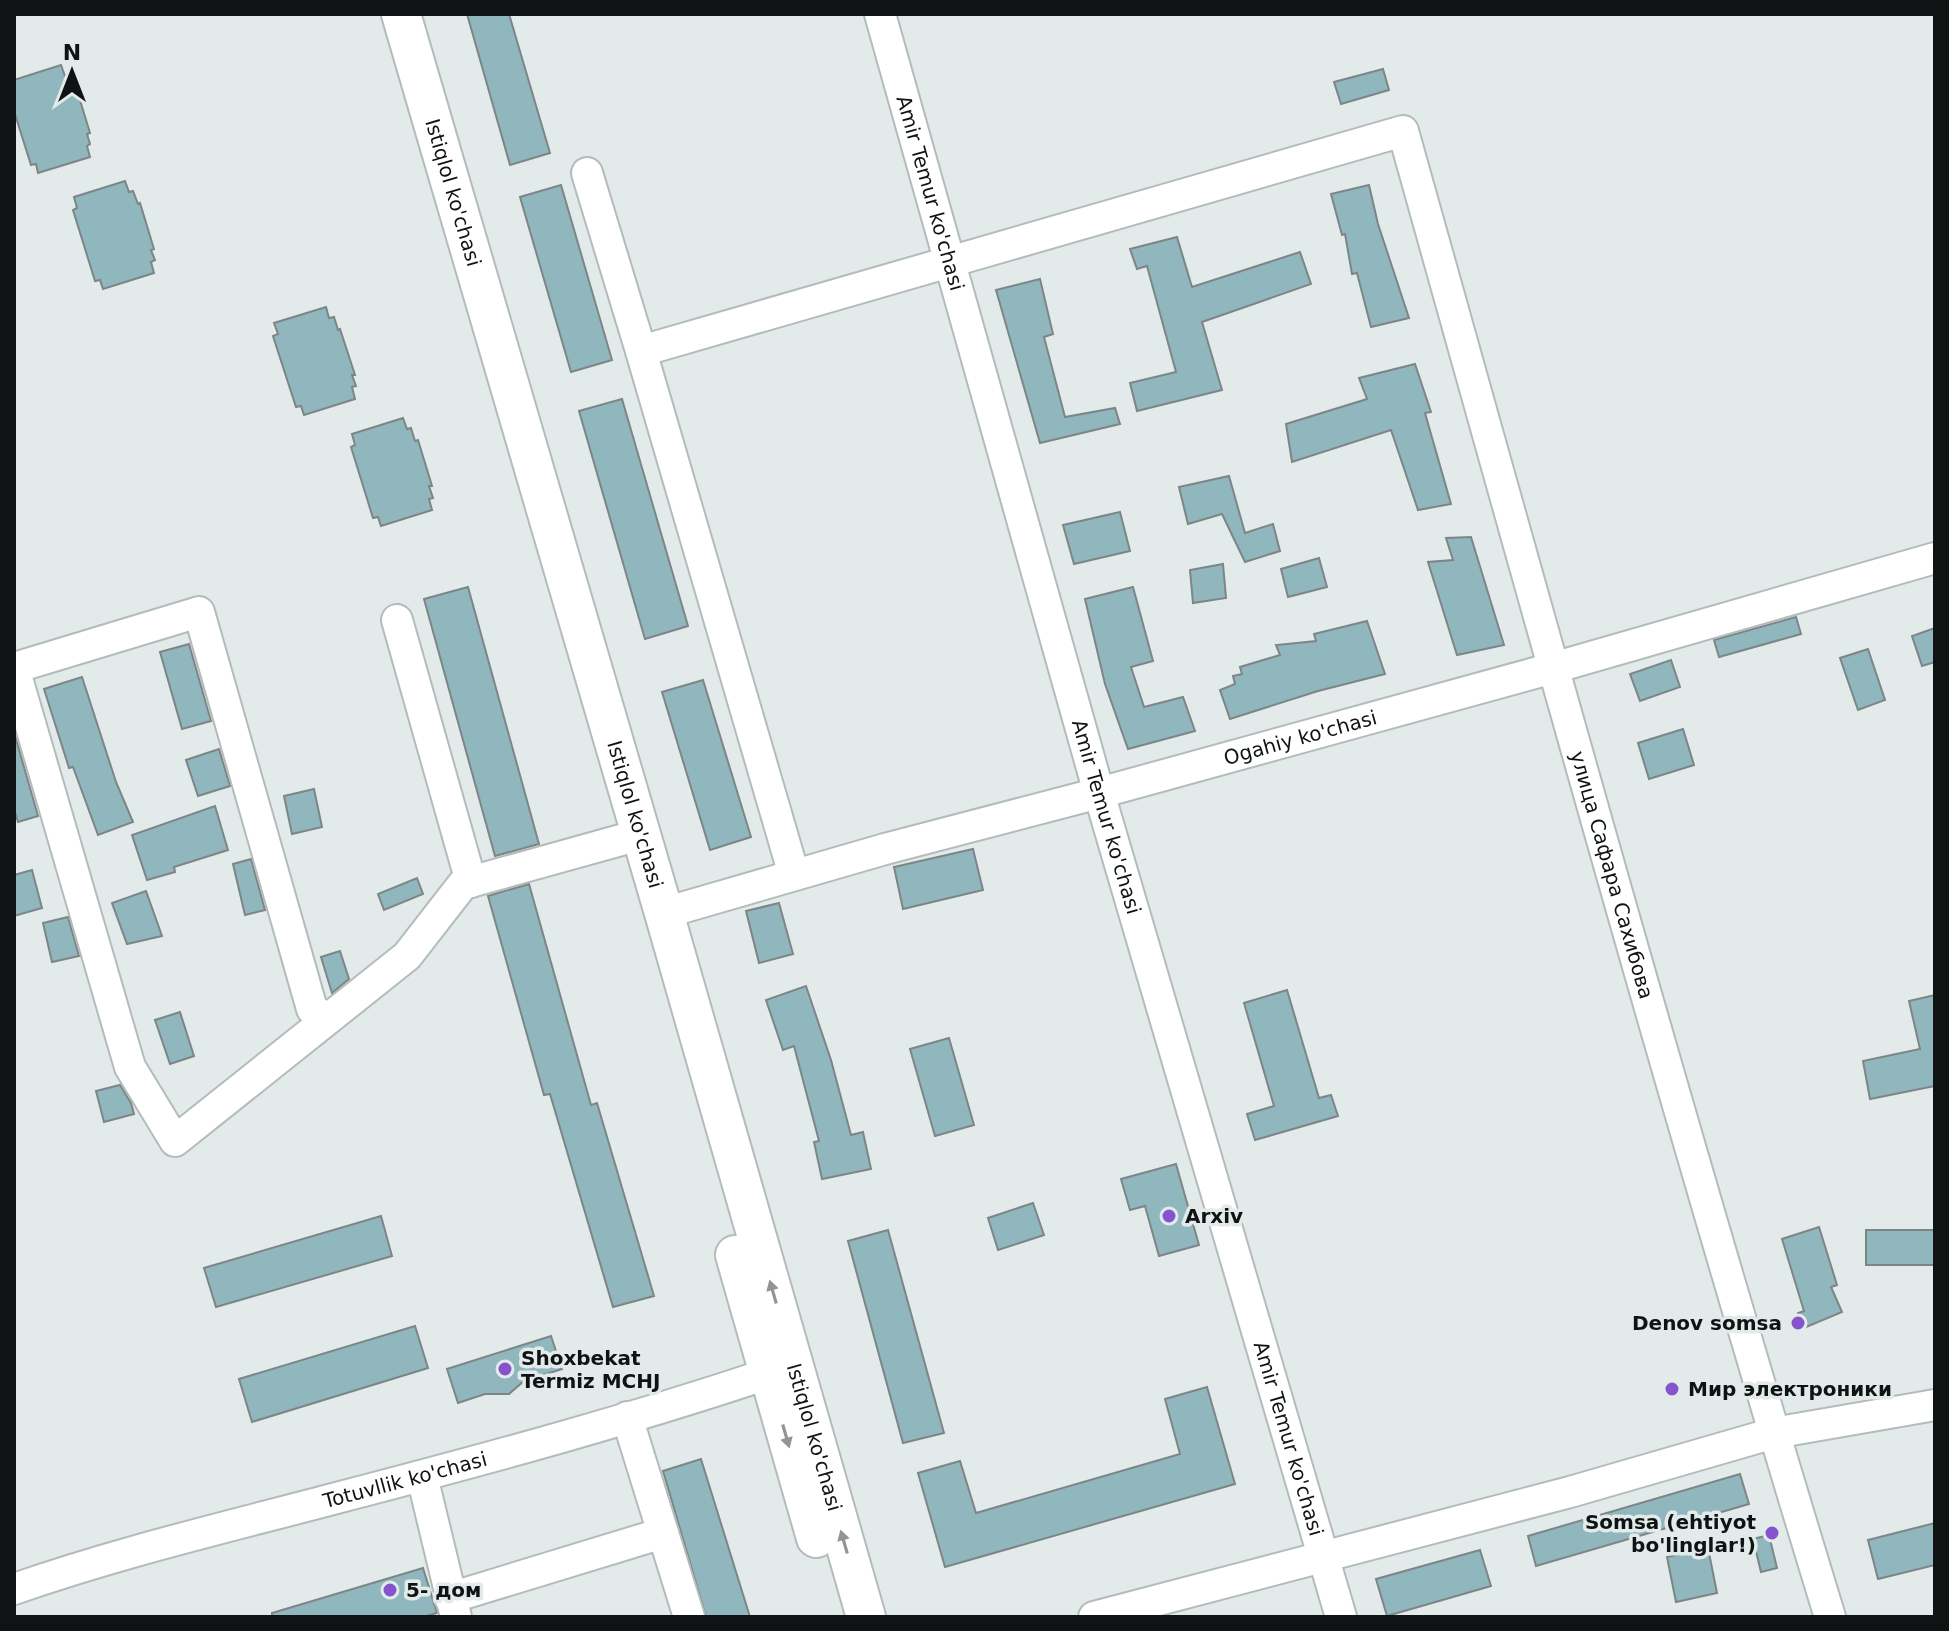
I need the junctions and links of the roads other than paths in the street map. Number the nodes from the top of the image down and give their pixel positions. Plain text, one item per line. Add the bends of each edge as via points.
1 (381, 14) edge
2 (401, 14) edge
3 (880, 14) edge
4 (587, 173) dead end
5 (950, 261) junction
6 (641, 351) junction
7 (1935, 558) edge
8 (397, 620) dead end
9 (1553, 668) junction
10 (1099, 793) junction
11 (621, 840) junction
12 (794, 875) junction
13 (471, 882) junction
14 (664, 913) junction
15 (327, 1019) junction
16 (780, 1369) junction
17 (1935, 1405) edge
18 (627, 1417) junction
19 (1774, 1433) junction
20 (422, 1476) junction
21 (663, 1533) junction
22 (1321, 1556) junction
23 (14, 1589) edge
24 (453, 1608) edge
25 (689, 1617) edge
26 (839, 1617) edge
27 (866, 1617) edge
28 (1094, 1617) edge
29 (1341, 1617) edge
30 (1830, 1617) edge

1 - 11 main road, Istiqlol ko'chasi
2 - 14 main road, Istiqlol ko'chasi
3 - 5 street, Amir Temur ko'chasi
4 - 6 street
5 - 6 street
5 - 9 street, улица Сафара Сахибова via 1403,131
5 - 10 street, Amir Temur ko'chasi
6 - 12 street
7 - 9 street, Ogahiy ko'chasi
8 - 13 street
9 - 10 street, Ogahiy ko'chasi
9 - 19 street, улица Сафара Сахибова
10 - 12 street, Ogahiy ko'chasi
10 - 22 street, Amir Temur ko'chasi
11 - 13 street
11 - 16 main road, Istiqlol ko'chasi
12 - 14 street, Ogahiy ko'chasi
13 - 15 street via 463,884 407,956
16 -> 14 main road, Istiqlol ko'chasi
15 - 15 street via 175,1141 130,1067 14,668 199,612 312,1009
16 - 18 street, Totuvllik ko'chasi
16 -> 26 main road, Istiqlol ko'chasi
27 -> 16 main road, Istiqlol ko'chasi
17 - 19 street
18 - 20 street, Totuvllik ko'chasi
18 - 21 street
19 - 22 street
19 - 30 street, улица Сафара Сахибова
20 - 23 street, Totuvllik ko'chasi via 82,1565
20 - 24 street
21 - 24 street
21 - 25 street
22 - 28 street
22 - 29 street, Amir Temur ko'chasi

